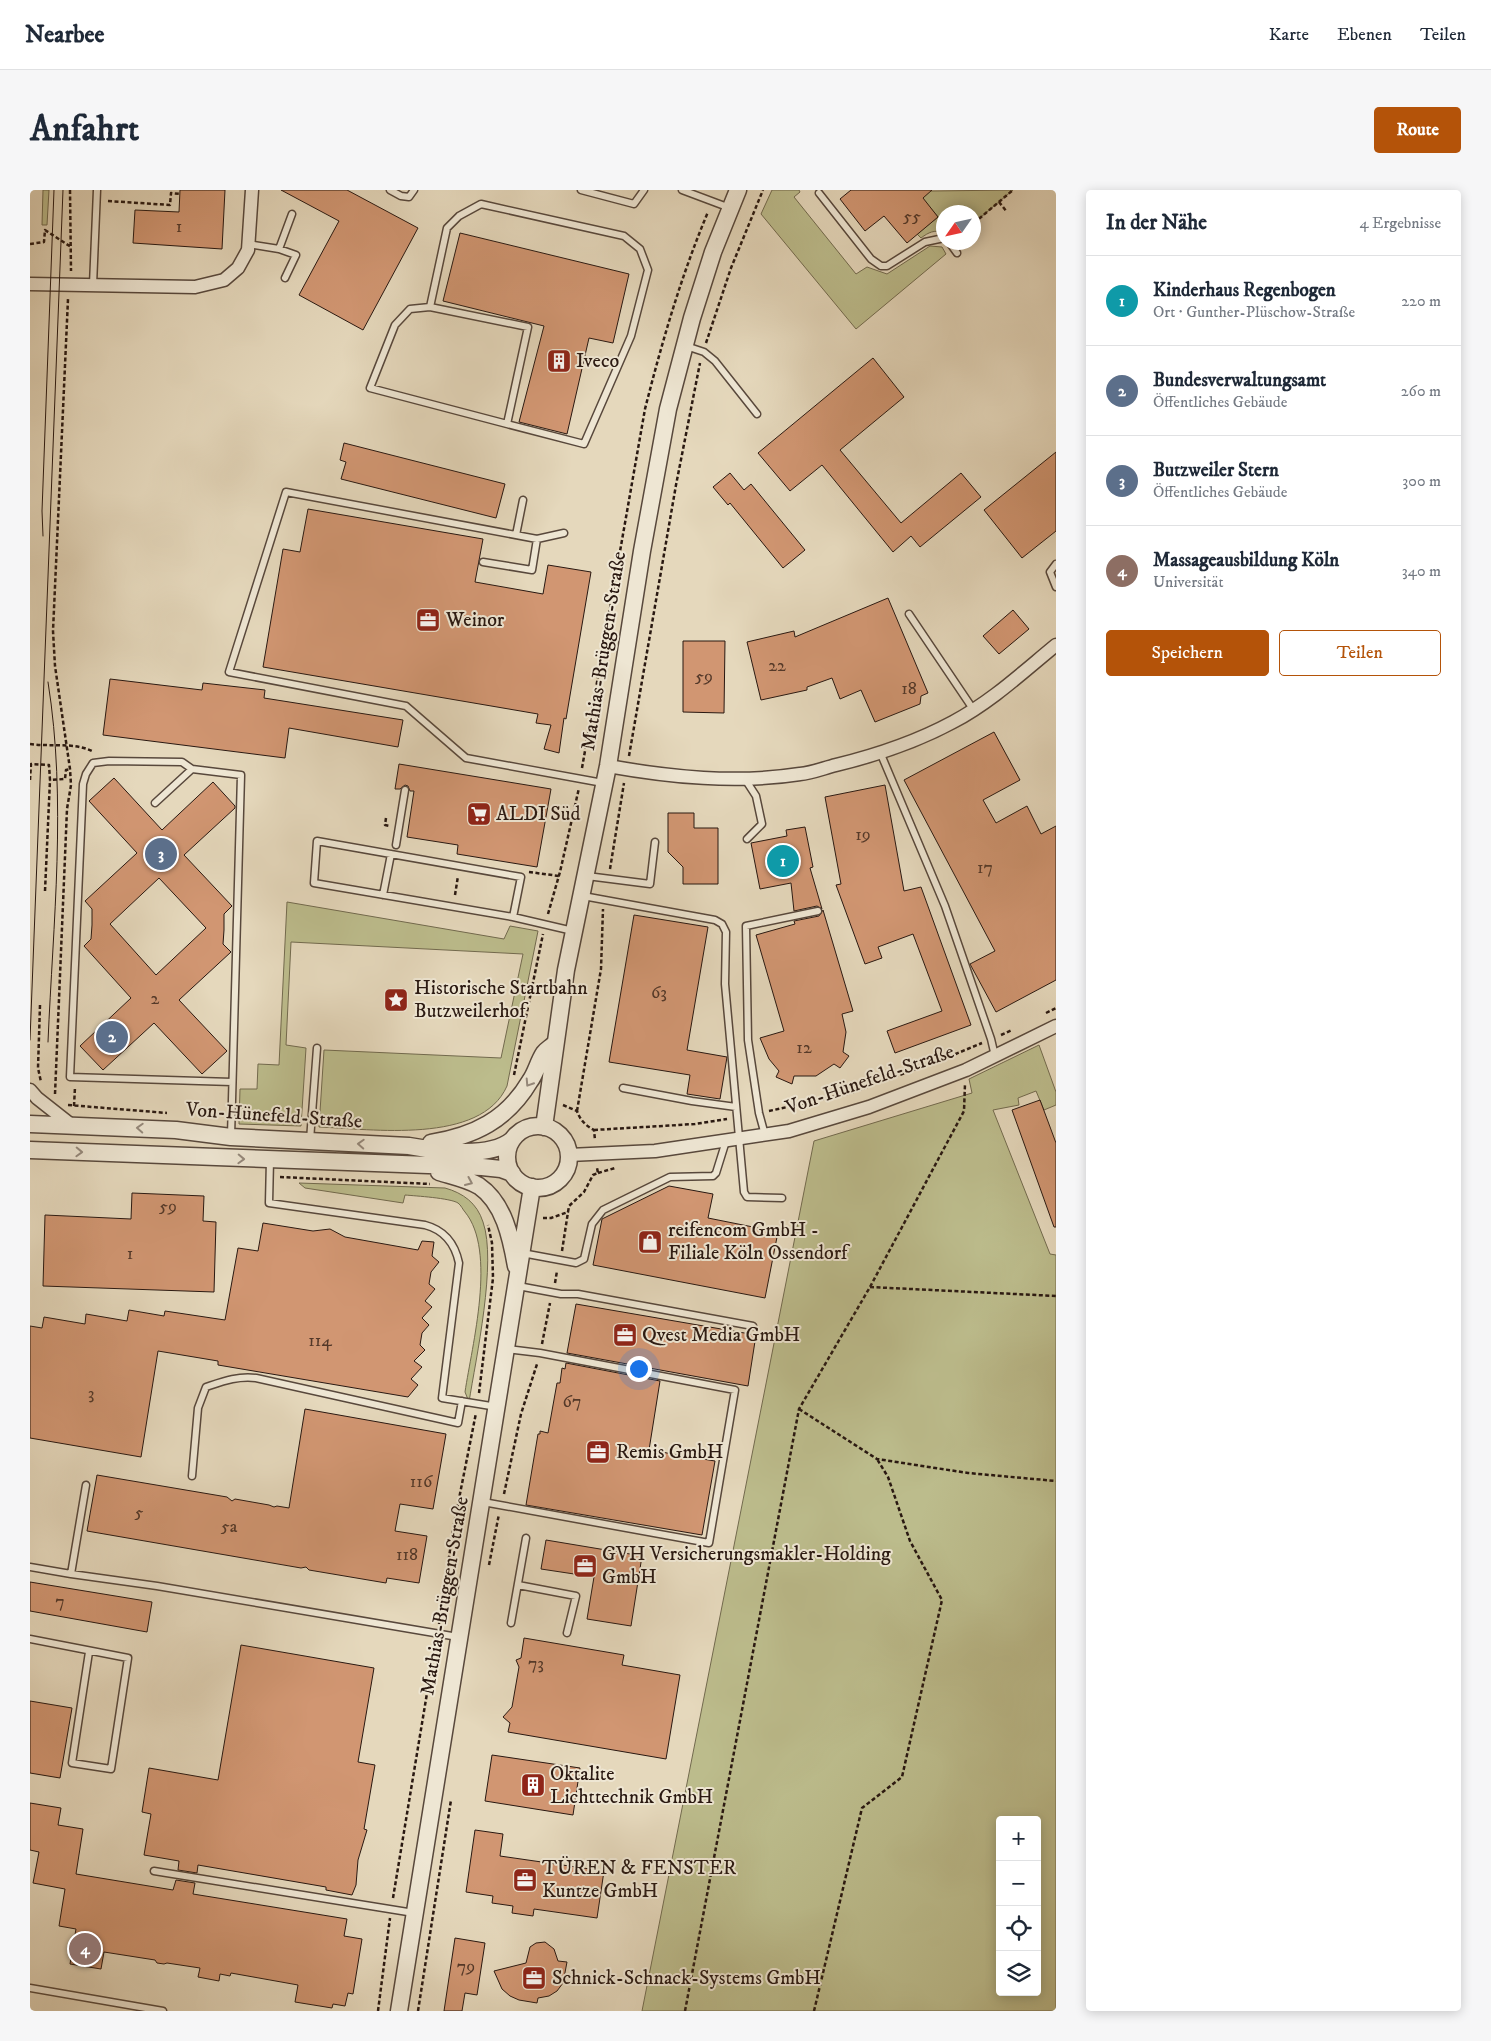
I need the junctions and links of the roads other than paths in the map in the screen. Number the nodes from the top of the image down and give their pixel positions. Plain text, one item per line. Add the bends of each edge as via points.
1 (97, 190) edge
2 (252, 190) edge
3 (390, 190) edge
4 (414, 190) edge
5 (581, 190) edge
6 (644, 190) edge
7 (682, 190) edge
8 (738, 190) edge
9 (598, 192) edge
10 (819, 193) dead end
11 (730, 208) junction
12 (292, 214) dead end
13 (936, 240) edge
14 (248, 244) junction
15 (279, 249) junction
16 (955, 250) edge
17 (957, 253) dead end
18 (285, 278) dead end
19 (30, 284) edge
20 (93, 285) junction
21 (430, 307) junction
22 (685, 346) junction
23 (757, 414) dead end
24 (506, 424) junction
25 (523, 500) dead end
26 (564, 533) dead end
27 (516, 535) junction
28 (537, 539) junction
29 (483, 562) dead end
30 (1056, 564) edge
31 (1056, 587) edge
32 (909, 614) dead end
33 (1056, 645) edge
34 (974, 709) junction
35 (880, 752) junction
36 (608, 766) junction
37 (192, 769) junction
38 (746, 779) junction
39 (604, 783) junction
40 (405, 790) dead end
41 (155, 803) dead end
42 (747, 839) dead end
43 (655, 842) dead end
44 (396, 845) dead end
45 (391, 854) junction
46 (585, 876) junction
47 (383, 895) junction
48 (582, 896) junction
49 (818, 911) dead end
50 (513, 917) junction
51 (574, 932) junction
52 (1056, 1026) edge
53 (555, 1043) junction
54 (317, 1048) dead end
55 (995, 1056) junction
56 (232, 1082) junction
57 (36, 1088) edge
58 (623, 1088) dead end
59 (736, 1107) junction
60 (30, 1124) edge
61 (70, 1124) junction
62 (544, 1127) junction
63 (765, 1135) junction
64 (231, 1137) junction
65 (740, 1139) junction
66 (512, 1140) junction
67 (726, 1141) junction
68 (310, 1142) junction
69 (409, 1146) junction
70 (30, 1150) edge
71 (569, 1155) junction
72 (270, 1160) junction
73 (388, 1164) junction
74 (512, 1173) junction
75 (532, 1187) junction
76 (782, 1198) dead end
77 (522, 1253) junction
78 (517, 1283) junction
79 (752, 1326) dead end
80 (507, 1349) junction
81 (462, 1401) junction
82 (498, 1407) junction
83 (192, 1476) dead end
84 (86, 1485) dead end
85 (482, 1502) junction
86 (526, 1538) dead end
87 (30, 1567) edge
88 (72, 1574) junction
89 (518, 1585) junction
90 (511, 1623) dead end
91 (567, 1633) dead end
92 (459, 1638) junction
93 (30, 1639) edge
94 (89, 1652) junction
95 (154, 1871) dead end
96 (415, 1913) junction
97 (30, 1988) edge
98 (163, 2011) edge
99 (399, 2011) edge

1 - 20 lane
2 - 14 street
3 - 4 lane via 409,197
5 - 9 lane
6 - 9 lane via 634,204
7 - 11 lane
8 - 11 street, Mathias-Brüggen-Straße
10 - 13 lane via 871,259 881,266 887,266 924,242
11 - 22 street, Mathias-Brüggen-Straße via 713,252
12 - 15 lane
14 - 15 lane
14 - 20 street via 238,268 224,280 195,288
15 - 18 lane via 296,255
16 - 17 lane
19 - 20 street
21 - 24 lane via 528,328
21 - 24 lane via 410,309 395,325 370,388
21 - 24 lane via 447,228 459,216 481,204 624,236 640,249 648,270 631,336 584,444
22 - 23 lane via 704,352 716,362
22 - 36 street, Mathias-Brüggen-Straße via 668,409
25 - 27 lane
26 - 28 lane
27 - 28 lane
27 - 39 lane via 286,492 228,672 406,706 466,758
28 - 29 lane via 532,570
30 - 31 lane via 1050,572
32 - 34 lane
33 - 34 street
34 - 35 street via 916,740
35 - 38 street via 801,774
35 - 55 lane via 945,906 992,1039
36 - 38 street via 687,776
36 - 39 street, Mathias-Brüggen-Straße
37 - 41 lane
37 - 56 lane via 241,775
37 - 56 lane via 182,762 109,761 93,763 86,774 70,1077
38 - 42 lane via 756,796 762,824
39 - 46 street, Mathias-Brüggen-Straße
40 - 44 lane
43 - 46 lane via 650,884
45 - 47 lane
45 - 47 lane via 317,841 314,883
45 - 50 lane via 520,877
46 - 48 street, Mathias-Brüggen-Straße
47 - 50 lane
48 - 51 street, Mathias-Brüggen-Straße
48 - 59 lane via 715,920 722,924 726,932 725,984
49 - 63 lane via 746,926 748,1040
50 - 51 lane
51 - 53 street, Mathias-Brüggen-Straße
52 - 55 street, Von-Hünefeld-Straße
53 - 62 street, Mathias-Brüggen-Straße
53 -> 69 street via 545,1051 521,1095 490,1124 461,1137
54 - 68 lane
55 - 63 street, Von-Hünefeld-Straße via 869,1107
56 - 64 lane
57 - 61 street via 37,1098
58 - 59 lane
59 - 65 lane
60 - 61 street, Von-Hünefeld-Straße
64 -> 61 street, Von-Hünefeld-Straße via 176,1130
62 - 66 street via 532,1126 520,1131
62 - 71 street via 563,1139
63 - 65 street, Von-Hünefeld-Straße
64 - 68 street, Von-Hünefeld-Straße
65 - 67 street, Von-Hünefeld-Straße
65 - 76 lane via 747,1197
66 - 69 street, Von-Hünefeld-Straße via 504,1146 482,1151 429,1150
66 - 74 street via 507,1152
67 - 71 street, Von-Hünefeld-Straße via 656,1151
67 - 77 lane via 713,1176 670,1177 603,1210 592,1224 584,1259 576,1263
69 -> 68 street, Von-Hünefeld-Straße
70 -> 72 street, Von-Hünefeld-Straße
71 - 75 street via 558,1181
72 - 73 street, Von-Hünefeld-Straße
72 - 81 lane via 269,1203 425,1225 436,1228 451,1243 459,1262 442,1398
73 - 74 street, Von-Hünefeld-Straße via 491,1168
73 -> 78 street via 451,1175 484,1191 498,1208 506,1226 514,1252
74 - 75 street
75 - 77 street, Mathias-Brüggen-Straße
77 - 78 street, Mathias-Brüggen-Straße
78 - 79 lane via 552,1293 578,1294
78 - 80 street, Mathias-Brüggen-Straße
80 - 82 street, Mathias-Brüggen-Straße
80 - 85 lane via 736,1390 709,1543
81 - 82 lane
81 - 83 lane via 458,1423 256,1378 228,1379 206,1387 198,1408
82 - 85 street, Mathias-Brüggen-Straße
84 - 88 lane
85 - 92 street, Mathias-Brüggen-Straße
86 - 89 lane
87 - 88 lane
88 - 92 lane
89 - 90 lane
89 - 91 lane via 576,1596
92 - 96 street, Mathias-Brüggen-Straße
93 - 94 lane
94 - 94 lane via 128,1658 111,1769 72,1763
95 - 96 lane
96 - 99 street, Mathias-Brüggen-Straße
97 - 98 lane

